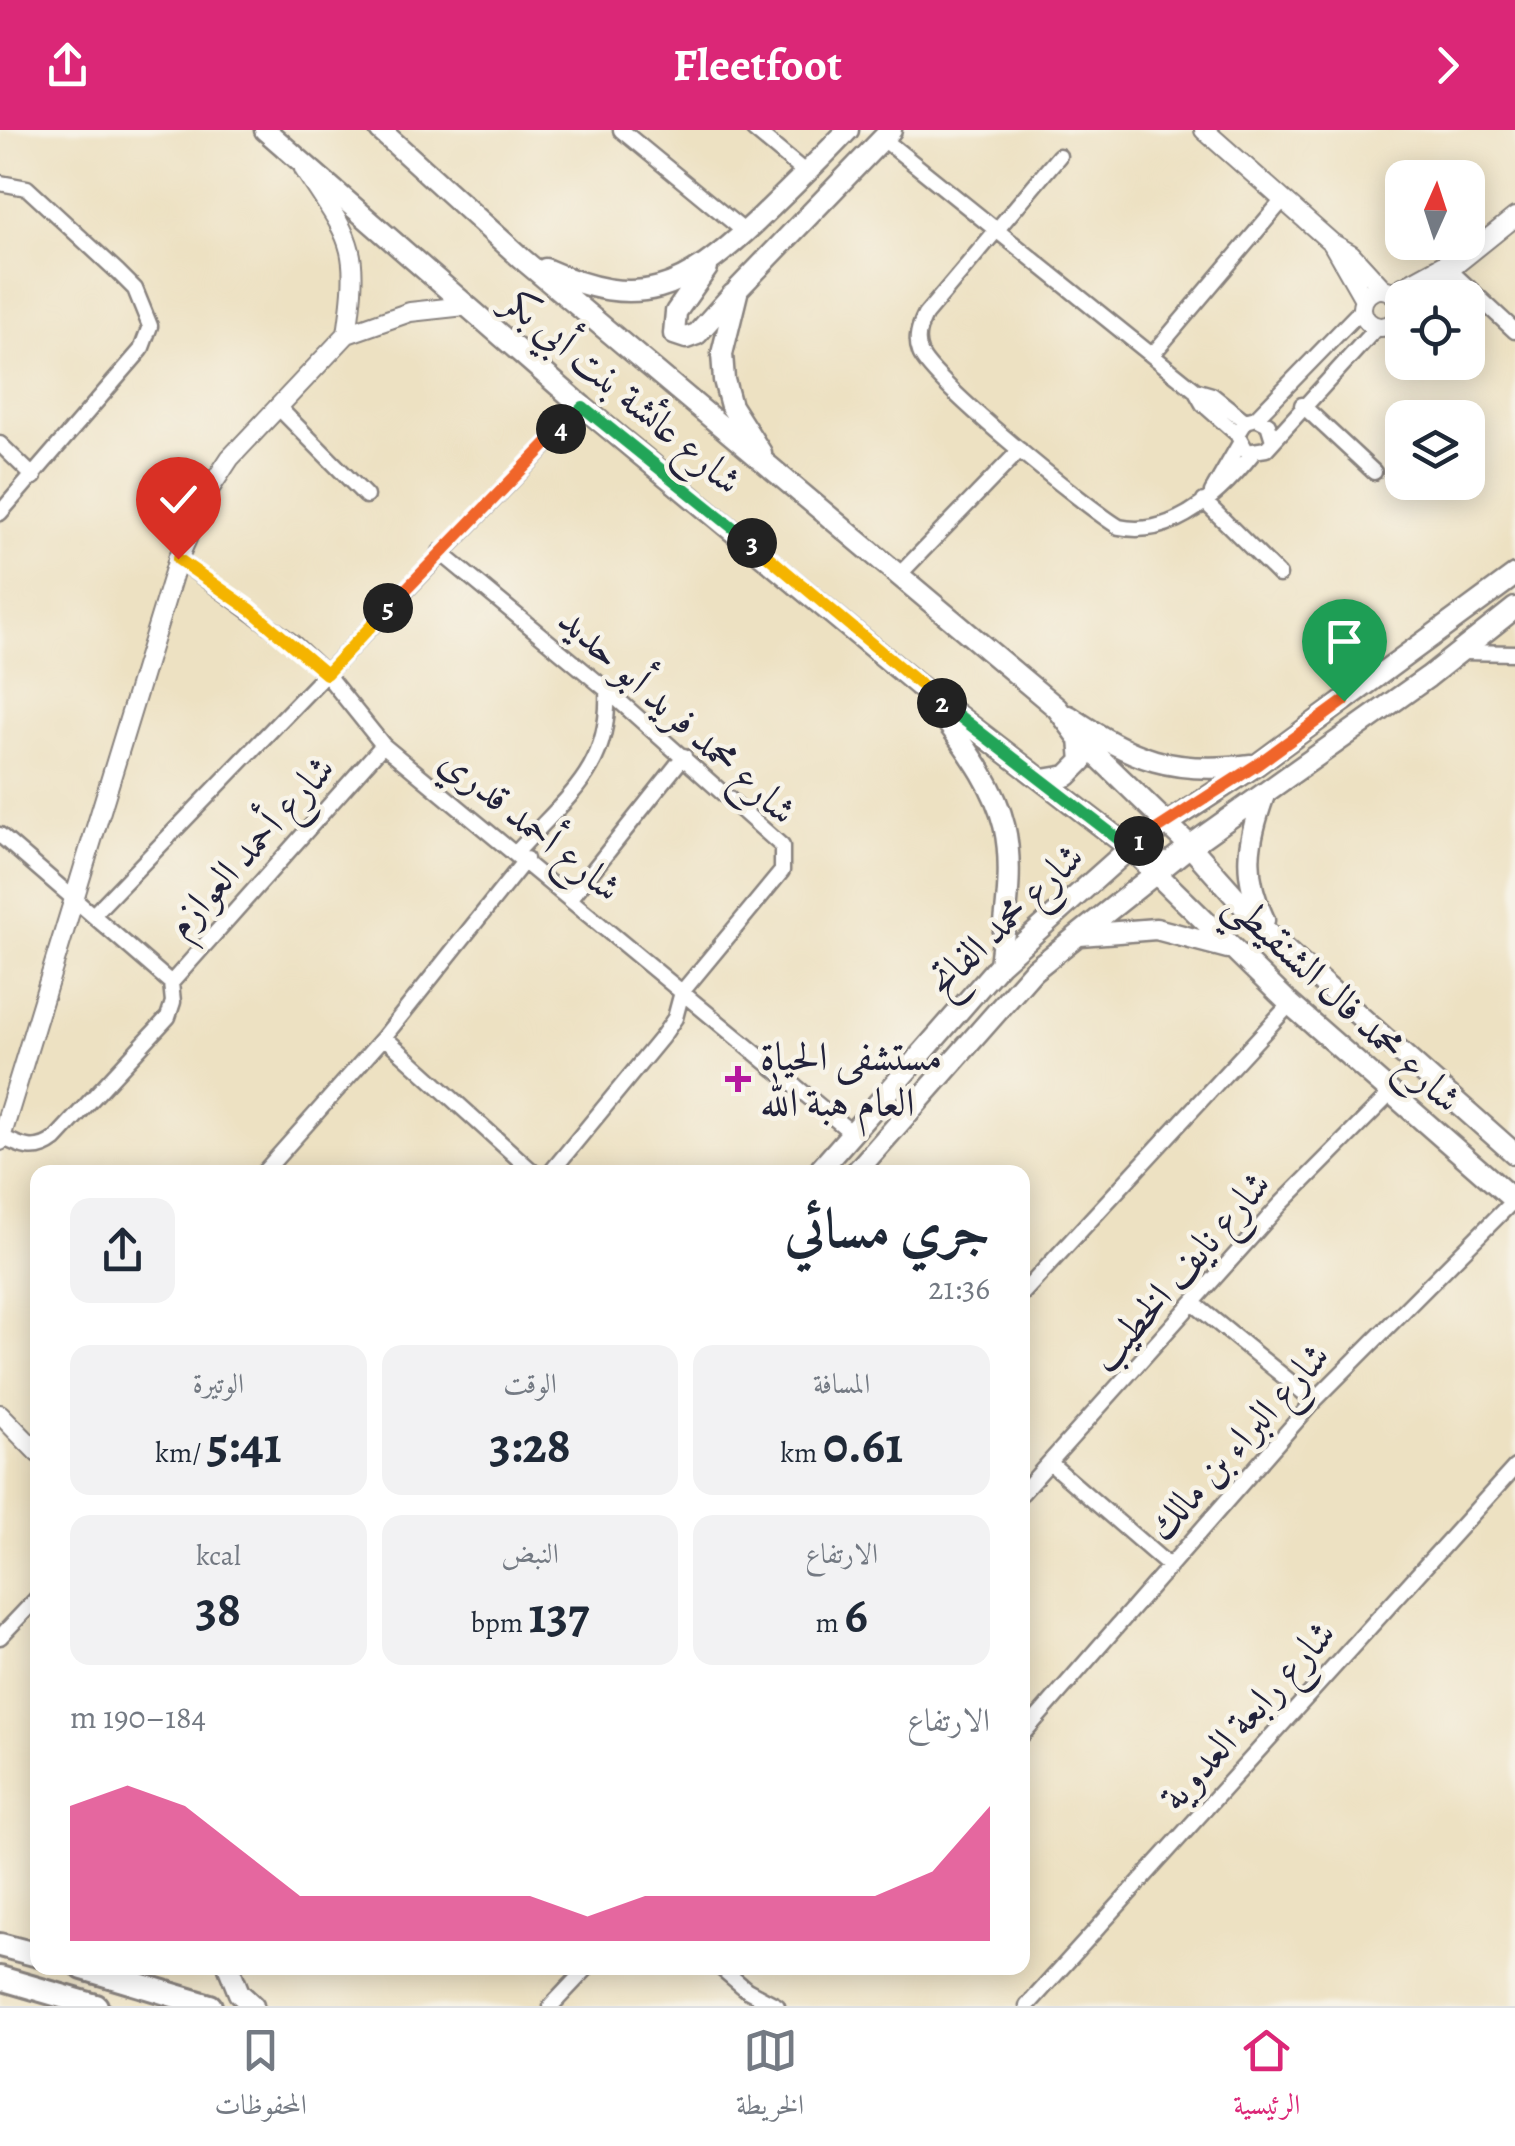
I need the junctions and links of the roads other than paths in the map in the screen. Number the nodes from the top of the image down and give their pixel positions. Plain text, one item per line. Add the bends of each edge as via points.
1 (265, 130) edge
2 (380, 130) edge
3 (621, 130) edge
4 (754, 130) edge
5 (848, 130) edge
6 (1204, 130) edge
7 (886, 134) edge
8 (1059, 156) dead end
9 (299, 161) junction
10 (807, 174) junction
11 (0, 182) edge
12 (1282, 200) junction
13 (1515, 217) edge
14 (745, 232) junction
15 (996, 232) junction
16 (1332, 243) junction
17 (521, 258) junction
18 (1451, 265) junction
19 (708, 267) junction
20 (1427, 280) edge
21 (1385, 286) edge
22 (738, 289) junction
23 (1385, 300) edge
24 (1363, 304) junction
25 (465, 306) junction
26 (1385, 325) edge
27 (1377, 327) junction
28 (1515, 330) edge
29 (347, 334) junction
30 (1153, 354) junction
31 (1302, 405) junction
32 (277, 406) junction
33 (583, 407) junction
34 (1246, 434) junction
35 (1272, 437) junction
36 (0, 444) edge
37 (1020, 450) junction
38 (773, 471) junction
39 (1374, 472) dead end
40 (34, 476) junction
41 (366, 496) dead end
42 (1208, 497) junction
43 (0, 513) edge
44 (440, 552) junction
45 (178, 559) junction
46 (1279, 575) dead end
47 (1515, 575) edge
48 (897, 576) junction
49 (1515, 608) edge
50 (1462, 652) junction
51 (1515, 653) edge
52 (326, 674) junction
53 (918, 685) junction
54 (607, 690) junction
55 (1058, 708) junction
56 (1080, 739) junction
57 (383, 745) junction
58 (684, 756) junction
59 (1258, 764) junction
60 (1042, 780) junction
61 (1264, 795) junction
62 (1165, 822) junction
63 (0, 836) edge
64 (1190, 846) junction
65 (1130, 848) junction
66 (521, 855) junction
67 (1156, 872) junction
68 (73, 898) junction
69 (571, 898) junction
70 (93, 914) junction
71 (1078, 936) junction
72 (1273, 940) junction
73 (1236, 951) junction
74 (1000, 964) junction
75 (172, 983) junction
76 (682, 992) junction
77 (1290, 1004) junction
78 (384, 1037) junction
79 (1390, 1095) junction
80 (852, 1133) junction
81 (0, 1138) edge
82 (1515, 1154) edge
83 (270, 1165) edge
84 (525, 1165) edge
85 (557, 1165) edge
86 (824, 1165) edge
87 (862, 1165) edge
88 (1514, 1200) edge
89 (1030, 1285) edge
90 (1194, 1303) junction
91 (1314, 1401) junction
92 (0, 1414) edge
93 (30, 1445) edge
94 (1050, 1464) junction
95 (1515, 1467) edge
96 (1030, 1485) edge
97 (1169, 1566) junction
98 (30, 1606) edge
99 (0, 1637) edge
100 (1030, 1726) edge
101 (0, 1945) edge
102 (30, 1953) edge
103 (106, 1975) edge
104 (232, 1975) edge
105 (580, 1975) edge
106 (729, 1975) edge
107 (0, 1978) edge
108 (92, 2005) edge
109 (210, 2006) edge
110 (253, 2006) edge
111 (551, 2006) edge
112 (777, 2006) edge
113 (1026, 2006) edge

1 - 9 main road, شارع عائشة بنت أبي بكر
2 - 17 main road, شارع عائشة بنت أبي بكر
3 - 14 street
4 - 10 street
5 - 10 main road
6 - 12 street
7 - 15 street
7 - 22 main road
8 - 15 street
9 - 25 main road, شارع عائشة بنت أبي بكر
9 - 29 street via 354,252
10 - 14 main road
11 - 40 street via 27,188 118,272 135,289 150,326 141,350
12 - 16 street
12 - 30 street
13 - 18 street
14 - 19 main road
15 - 30 street
15 - 37 street via 925,315 918,339 926,364
16 - 21 street
16 - 24 street
17 - 19 main road via 588,288 617,292 648,290
17 - 38 main road, شارع عائشة بنت أبي بكر
18 - 20 street
18 - 28 street
19 - 22 main road via 676,312 672,328 678,338 696,334
22 - 38 main road via 722,354 724,380 731,406
23 - 24 street
24 - 27 street via 1364,317
24 - 34 street
25 - 29 street via 396,315
25 - 33 main road, شارع عائشة بنت أبي بكر
26 - 27 street
27 - 31 street
29 - 32 street
30 - 34 street via 1212,396
31 - 35 street
31 - 39 street
32 - 41 street
32 - 45 street via 206,493
33 - 44 street
33 - 53 main road, شارع عائشة بنت أبي بكر
34 - 35 street via 1268,424
34 - 35 street via 1266,449
34 - 42 street
36 - 40 street
37 - 42 street via 1119,527 1155,529
37 - 48 street
38 - 48 main road, شارع عائشة بنت أبي بكر
40 - 43 street
42 - 46 street
44 - 52 street
44 - 54 street, شارع محمد فريد أبو حديد
45 - 52 street, شارع أحمد قدري
45 - 68 street
47 - 59 main road, شارع محمد الفاتح
48 - 55 main road, شارع عائشة بنت أبي بكر
49 - 50 main road, شارع محمد الفاتح
50 - 51 street
50 - 61 main road, شارع محمد الفاتح
52 - 57 street, شارع أحمد قدري
52 - 70 street
53 - 60 main road, شارع عائشة بنت أبي بكر
53 - 74 main road via 980,765 1001,810 1012,873
54 - 58 street, شارع محمد فريد أبو حديد
54 - 66 street via 607,728 593,768
55 - 56 main road, شارع عائشة بنت أبي بكر
55 - 59 main road via 1123,752 1164,765 1204,771
56 - 60 main road via 1082,761 1075,771
56 - 62 main road, شارع عائشة بنت أبي بكر
57 - 66 street, شارع أحمد قدري
57 - 75 street, شارع أحمد العوازم
58 - 69 street
58 - 76 street, شارع محمد فريد أبو حديد via 774,835 784,857 782,871
59 - 62 main road, شارع محمد الفاتح
60 - 65 main road, شارع عائشة بنت أبي بكر
61 - 64 main road, شارع محمد الفاتح
61 - 72 main road via 1245,860 1250,892
62 - 64 main road, شارع محمد فال الشنقيطي
62 - 65 main road, شارع محمد الفاتح
63 - 68 street, شارع أحمد العوازم
64 - 67 main road, شارع محمد الفاتح
64 - 72 main road, شارع محمد فال الشنقيطي
65 - 67 main road, شارع محمد فال الشنقيطي
65 - 74 main road, شارع محمد الفاتح
66 - 69 street, شارع أحمد قدري
66 - 78 street
67 - 71 main road, شارع محمد الفاتح
67 - 73 main road, شارع محمد فال الشنقيطي
68 - 70 street, شارع أحمد العوازم
68 - 81 street
69 - 76 street, شارع أحمد قدري
70 - 75 street, شارع أحمد العوازم
71 - 73 main road via 1156,929
71 - 87 main road, شارع محمد الفاتح via 1033,971
72 - 82 main road, شارع محمد فال الشنقيطي
73 - 77 main road, شارع محمد فال الشنقيطي
74 - 80 main road, شارع محمد الفاتح
75 - 81 street via 168,1017 55,1138 32,1148
76 - 80 street, شارع أحمد قدري
76 - 85 street via 662,1038
77 - 79 main road, شارع محمد فال الشنقيطي
77 - 89 street
78 - 83 street
78 - 84 street
79 - 88 main road, شارع محمد فال الشنقيطي
79 - 90 street, شارع نايف الخطيب
80 - 86 main road, شارع محمد الفاتح
88 - 91 street, شارع البراء بن مالك
90 - 91 street
90 - 94 street, شارع نايف الخطيب
91 - 97 street, شارع البراء بن مالك
92 - 93 street
94 - 96 street, شارع نايف الخطيب
94 - 97 street
95 - 113 street, شارع رابعة العدوية
97 - 100 street, شارع البراء بن مالك
98 - 99 street
101 - 102 highway
103 - 109 highway
104 - 110 main road
105 - 111 street
106 - 112 street
107 - 108 highway

